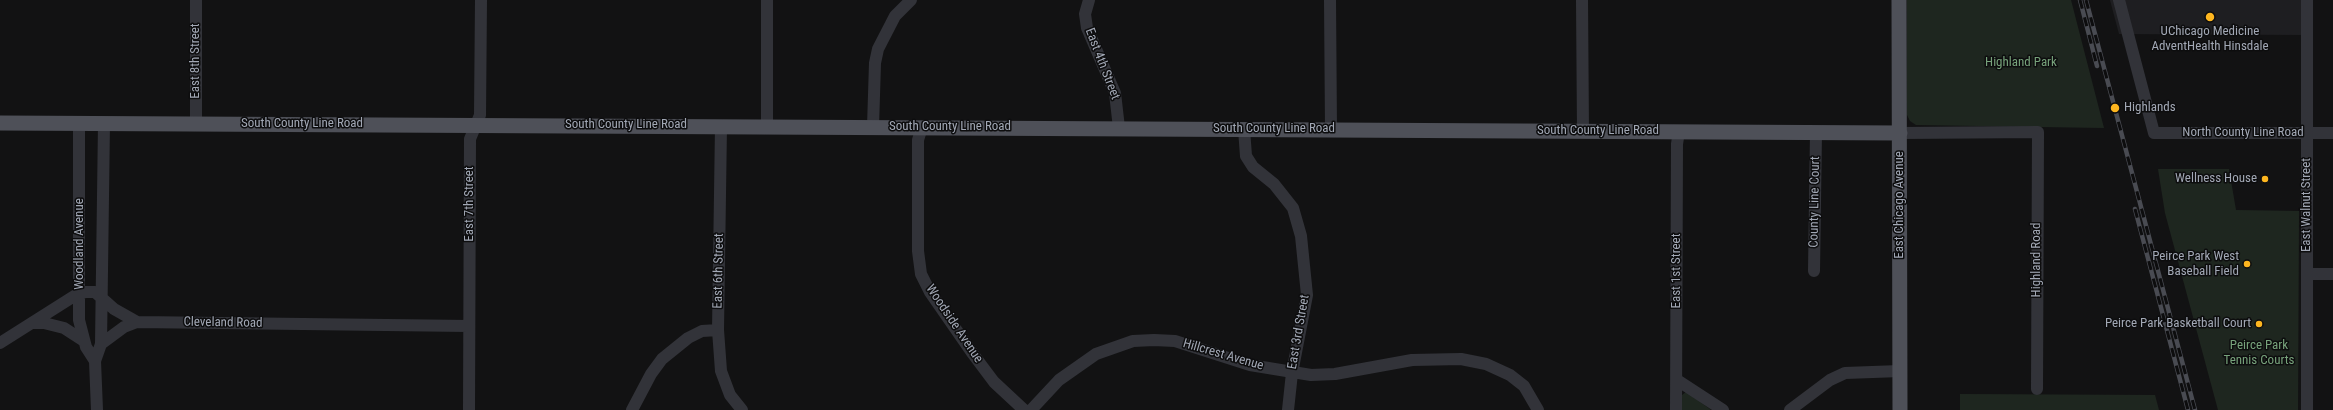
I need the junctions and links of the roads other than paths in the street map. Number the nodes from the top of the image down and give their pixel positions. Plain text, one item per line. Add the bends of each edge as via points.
1 (196, 0) edge
2 (481, 0) edge
3 (767, 0) edge
4 (911, 0) edge
5 (1088, 0) edge
6 (1330, 0) edge
7 (1582, 0) edge
8 (1900, 0) edge
9 (2119, 0) edge
10 (2307, 0) edge
11 (0, 123) edge
12 (79, 123) junction
13 (104, 123) junction
14 (196, 123) junction
15 (475, 124) junction
16 (721, 126) junction
17 (767, 126) junction
18 (873, 127) junction
19 (922, 127) junction
20 (1119, 128) junction
21 (1244, 129) junction
22 (1330, 129) junction
23 (1583, 131) junction
24 (1679, 131) junction
25 (1816, 132) junction
26 (2307, 132) junction
27 (2333, 132) edge
28 (1900, 133) junction
29 (1814, 271) dead end
30 (2307, 274) junction
31 (2333, 274) edge
32 (79, 293) junction
33 (101, 296) junction
34 (137, 322) junction
35 (32, 324) junction
36 (469, 326) junction
37 (718, 330) junction
38 (84, 341) junction
39 (0, 343) edge
40 (100, 344) junction
41 (95, 361) junction
42 (1900, 371) junction
43 (1292, 373) junction
44 (1677, 380) junction
45 (2037, 389) dead end
46 (97, 410) edge
47 (469, 410) edge
48 (632, 410) edge
49 (742, 410) edge
50 (1024, 410) edge
51 (1031, 410) edge
52 (1288, 410) edge
53 (1538, 410) edge
54 (1676, 410) edge
55 (1723, 410) edge
56 (1790, 410) edge
57 (1900, 410) edge
58 (2307, 410) edge

1 - 14 street, East 8th Street
2 - 15 street, East 7th Street via 480,114
3 - 17 street
4 - 18 street via 894,16 878,49 875,63
5 - 20 street, East 4th Street via 1088,28 1115,93
6 - 22 street
7 - 23 street
8 - 28 main road, East Chicago Avenue
9 - 26 street, North County Line Road via 2154,133
10 - 26 street, East Walnut Street
11 - 12 main road, South County Line Road
12 - 13 main road, South County Line Road
12 - 32 street, Woodland Avenue
13 - 14 main road, South County Line Road
13 - 33 street, Woodland Avenue
14 - 15 main road, South County Line Road
15 - 16 main road, South County Line Road
15 - 36 street, East 7th Street via 470,139
16 - 17 main road, South County Line Road
16 - 37 street, East 6th Street
17 - 18 main road, South County Line Road
18 - 19 main road, South County Line Road
19 - 20 main road, South County Line Road
19 - 50 street, Woodside Avenue via 918,148 918,251 921,274 930,292 994,382
20 - 21 main road, South County Line Road
21 - 22 main road, South County Line Road
21 - 43 street, East 3rd Street via 1246,156 1253,167 1274,184 1293,208 1301,236 1307,295
22 - 23 main road, South County Line Road
23 - 24 main road, South County Line Road
24 - 25 main road, South County Line Road
24 - 44 street, East 1st Street
25 - 28 main road, South County Line Road
25 - 29 street, County Line Court
26 - 27 street, North County Line Road
26 - 30 street, East Walnut Street
28 - 42 main road, East Chicago Avenue
28 - 45 street, Highland Road via 2038,132
30 - 31 street
30 - 58 street, East Walnut Street
32 - 33 street via 94,292
32 - 35 street
32 - 38 street, Woodland Avenue via 79,320
33 - 34 street, Cleveland Road via 114,309
33 - 40 street, Woodland Avenue
34 - 36 street, Cleveland Road
34 - 40 street via 124,327
35 - 38 street via 44,323 64,328
35 - 39 street
36 - 47 street, East 7th Street
37 - 48 street via 702,331 688,338 662,359
37 - 49 street, East 6th Street via 721,371 730,395
38 - 41 street, Woodland Avenue
40 - 41 street, Woodland Avenue
41 - 46 street, Woodland Avenue
42 - 56 street via 1846,373 1830,380
42 - 57 main road, East Chicago Avenue
43 - 51 street, Hillcrest Avenue via 1250,365 1175,341 1133,342 1096,354 1075,367
43 - 52 street, East 3rd Street
43 - 53 street, Hillcrest Avenue via 1335,374 1412,360 1461,359 1486,364 1510,374 1524,386
44 - 54 street, East 1st Street
44 - 55 street

